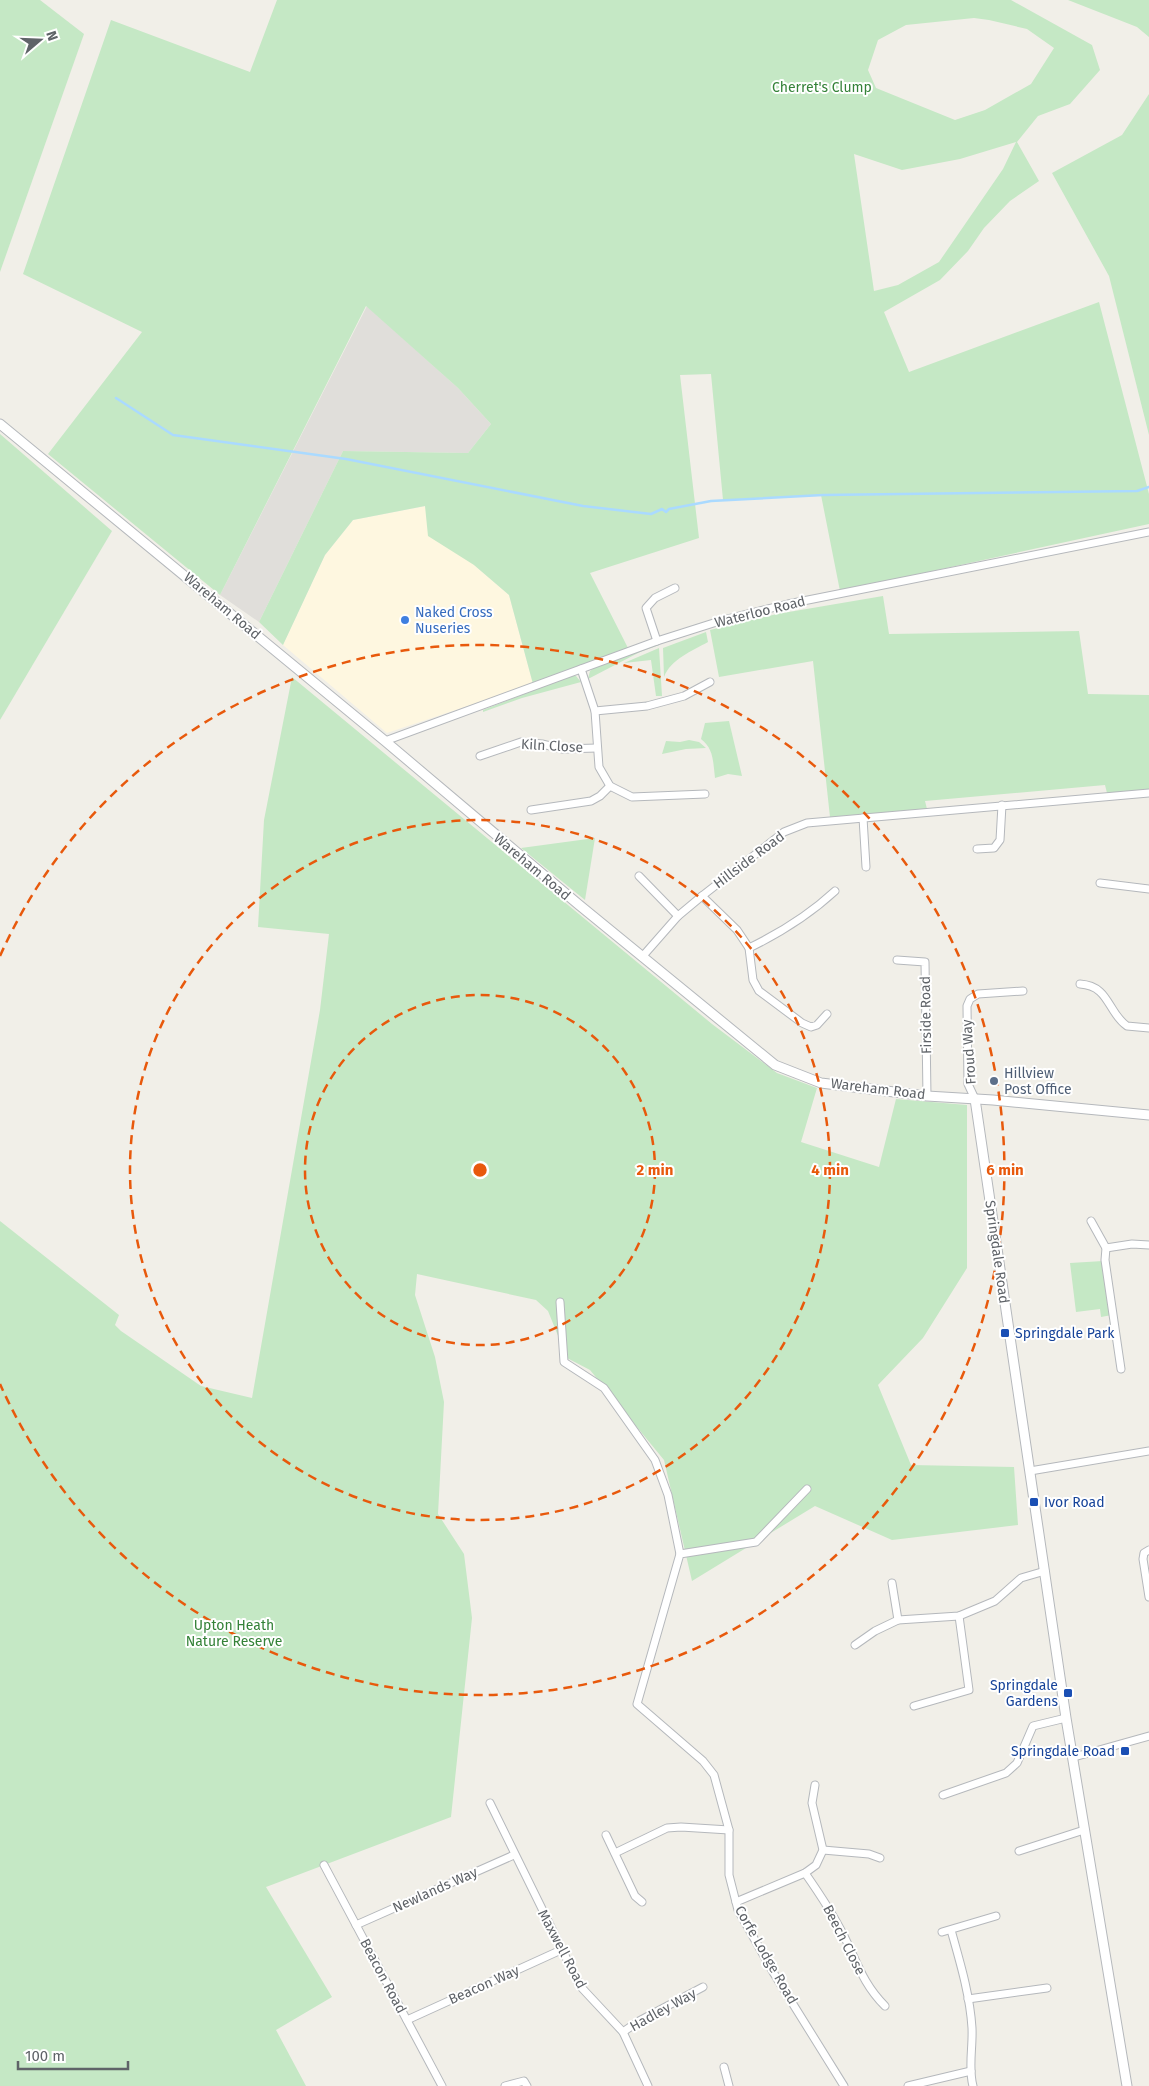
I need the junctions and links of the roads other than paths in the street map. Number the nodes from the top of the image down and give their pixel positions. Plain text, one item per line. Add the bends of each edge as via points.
1 (0, 424) edge
2 (1149, 532) edge
3 (676, 588) dead end
4 (657, 641) junction
5 (581, 669) junction
6 (710, 682) dead end
7 (595, 711) junction
8 (385, 741) junction
9 (597, 748) junction
10 (480, 756) dead end
11 (610, 786) junction
12 (1149, 793) edge
13 (705, 794) dead end
14 (1002, 805) junction
15 (531, 810) dead end
16 (863, 818) junction
17 (977, 850) dead end
18 (866, 867) dead end
19 (639, 876) dead end
20 (1100, 883) dead end
21 (1149, 890) edge
22 (835, 892) dead end
23 (702, 896) junction
24 (678, 916) junction
25 (749, 948) junction
26 (642, 957) junction
27 (897, 960) dead end
28 (1080, 984) dead end
29 (1023, 991) dead end
30 (827, 1014) dead end
31 (1149, 1028) edge
32 (927, 1096) junction
33 (975, 1099) junction
34 (1149, 1115) edge
35 (1091, 1221) dead end
36 (1149, 1245) edge
37 (1106, 1248) junction
38 (560, 1302) dead end
39 (1121, 1369) dead end
40 (1149, 1452) edge
41 (1030, 1471) junction
42 (807, 1489) dead end
43 (1149, 1550) edge
44 (680, 1554) junction
45 (1045, 1571) junction
46 (892, 1583) dead end
47 (1149, 1597) edge
48 (959, 1616) junction
49 (898, 1620) junction
50 (855, 1645) dead end
51 (914, 1706) dead end
52 (1066, 1718) junction
53 (1149, 1736) edge
54 (1074, 1757) junction
55 (815, 1784) dead end
56 (943, 1795) dead end
57 (490, 1803) dead end
58 (729, 1830) junction
59 (1084, 1830) junction
60 (606, 1836) dead end
61 (823, 1850) junction
62 (1019, 1851) dead end
63 (614, 1854) junction
64 (514, 1855) junction
65 (880, 1858) dead end
66 (324, 1866) dead end
67 (805, 1873) junction
68 (642, 1902) dead end
69 (736, 1902) junction
70 (996, 1916) dead end
71 (356, 1925) junction
72 (951, 1930) junction
73 (942, 1932) dead end
74 (561, 1950) junction
75 (703, 1987) dead end
76 (1047, 1988) dead end
77 (968, 1999) junction
78 (885, 2006) dead end
79 (407, 2020) junction
80 (622, 2032) junction
81 (724, 2066) dead end
82 (971, 2071) junction
83 (442, 2086) edge
84 (505, 2086) edge
85 (527, 2086) edge
86 (648, 2086) edge
87 (729, 2086) edge
88 (844, 2086) edge
89 (908, 2086) edge
90 (973, 2086) edge
91 (1127, 2086) edge

1 - 8 street, Wareham Road
2 - 4 street, Waterloo Road via 788,604
3 - 4 street via 655,598 646,608
4 - 5 street, Waterloo Road
5 - 7 street
5 - 8 street, Waterloo Road
6 - 7 street via 684,696 647,706
7 - 9 street
8 - 26 street, Wareham Road
9 - 10 street, Kiln Close via 563,749 521,742
9 - 11 street via 599,767
11 - 13 street via 632,797
11 - 15 street via 591,801
12 - 14 street, Hillside Road
14 - 16 street, Hillside Road
14 - 17 street via 998,845
16 - 18 street
16 - 23 street, Hillside Road via 807,823 784,832
19 - 24 street
20 - 21 street
22 - 25 street via 813,911
23 - 24 street, Hillside Road
23 - 25 street via 737,930
24 - 26 street, Hillside Road
25 - 30 street via 753,980 759,991 812,1027
26 - 32 street, Wareham Road via 775,1065 821,1083
27 - 32 street, Firside Road via 925,962
28 - 31 street via 1100,990 1127,1026
29 - 33 street, Froud Way via 978,994 970,999 967,1006 968,1084
32 - 33 street, Wareham Road
33 - 34 street, Wareham Road
33 - 41 street, Springdale Road
35 - 37 street
36 - 37 street
37 - 39 street
38 - 44 street, Corfe Lodge Road via 564,1362 604,1388 655,1460 668,1495
40 - 41 street
41 - 45 street, Springdale Road
42 - 44 street via 756,1542
43 - 47 street via 1143,1559
44 - 58 street, Corfe Lodge Road via 637,1704 703,1761 714,1775
45 - 48 street via 1021,1578 995,1601
45 - 52 street, Springdale Road
46 - 49 street
48 - 49 street
48 - 51 street via 969,1690
49 - 50 street via 874,1631
52 - 54 street, Springdale Road
52 - 56 street via 1033,1726 1017,1763 1006,1773
53 - 54 street
54 - 59 street, Springdale Road
55 - 61 street via 812,1803
57 - 64 street, Maxwell Road
58 - 63 street via 667,1828
58 - 69 street, Corfe Lodge Road via 729,1875
59 - 62 street
59 - 91 street, Springdale Road
60 - 63 street
61 - 65 street
61 - 67 street via 816,1864
63 - 68 street via 635,1896
64 - 71 street, Newlands Way
64 - 74 street, Maxwell Road
66 - 71 street, Beacon Road
67 - 69 street
67 - 78 street, Beech Close via 835,1918 872,1993
69 - 88 street, Corfe Lodge Road via 773,1972
70 - 72 street
71 - 79 street, Beacon Road
72 - 73 street
72 - 77 street
74 - 79 street, Beacon Way
74 - 80 street, Maxwell Road via 580,1986
75 - 80 street, Hadley Way
76 - 77 street
77 - 82 street via 972,2027
79 - 83 street, Beacon Road
80 - 86 street, Maxwell Road
81 - 87 street
82 - 89 street
82 - 90 street
84 - 85 street via 524,2081

